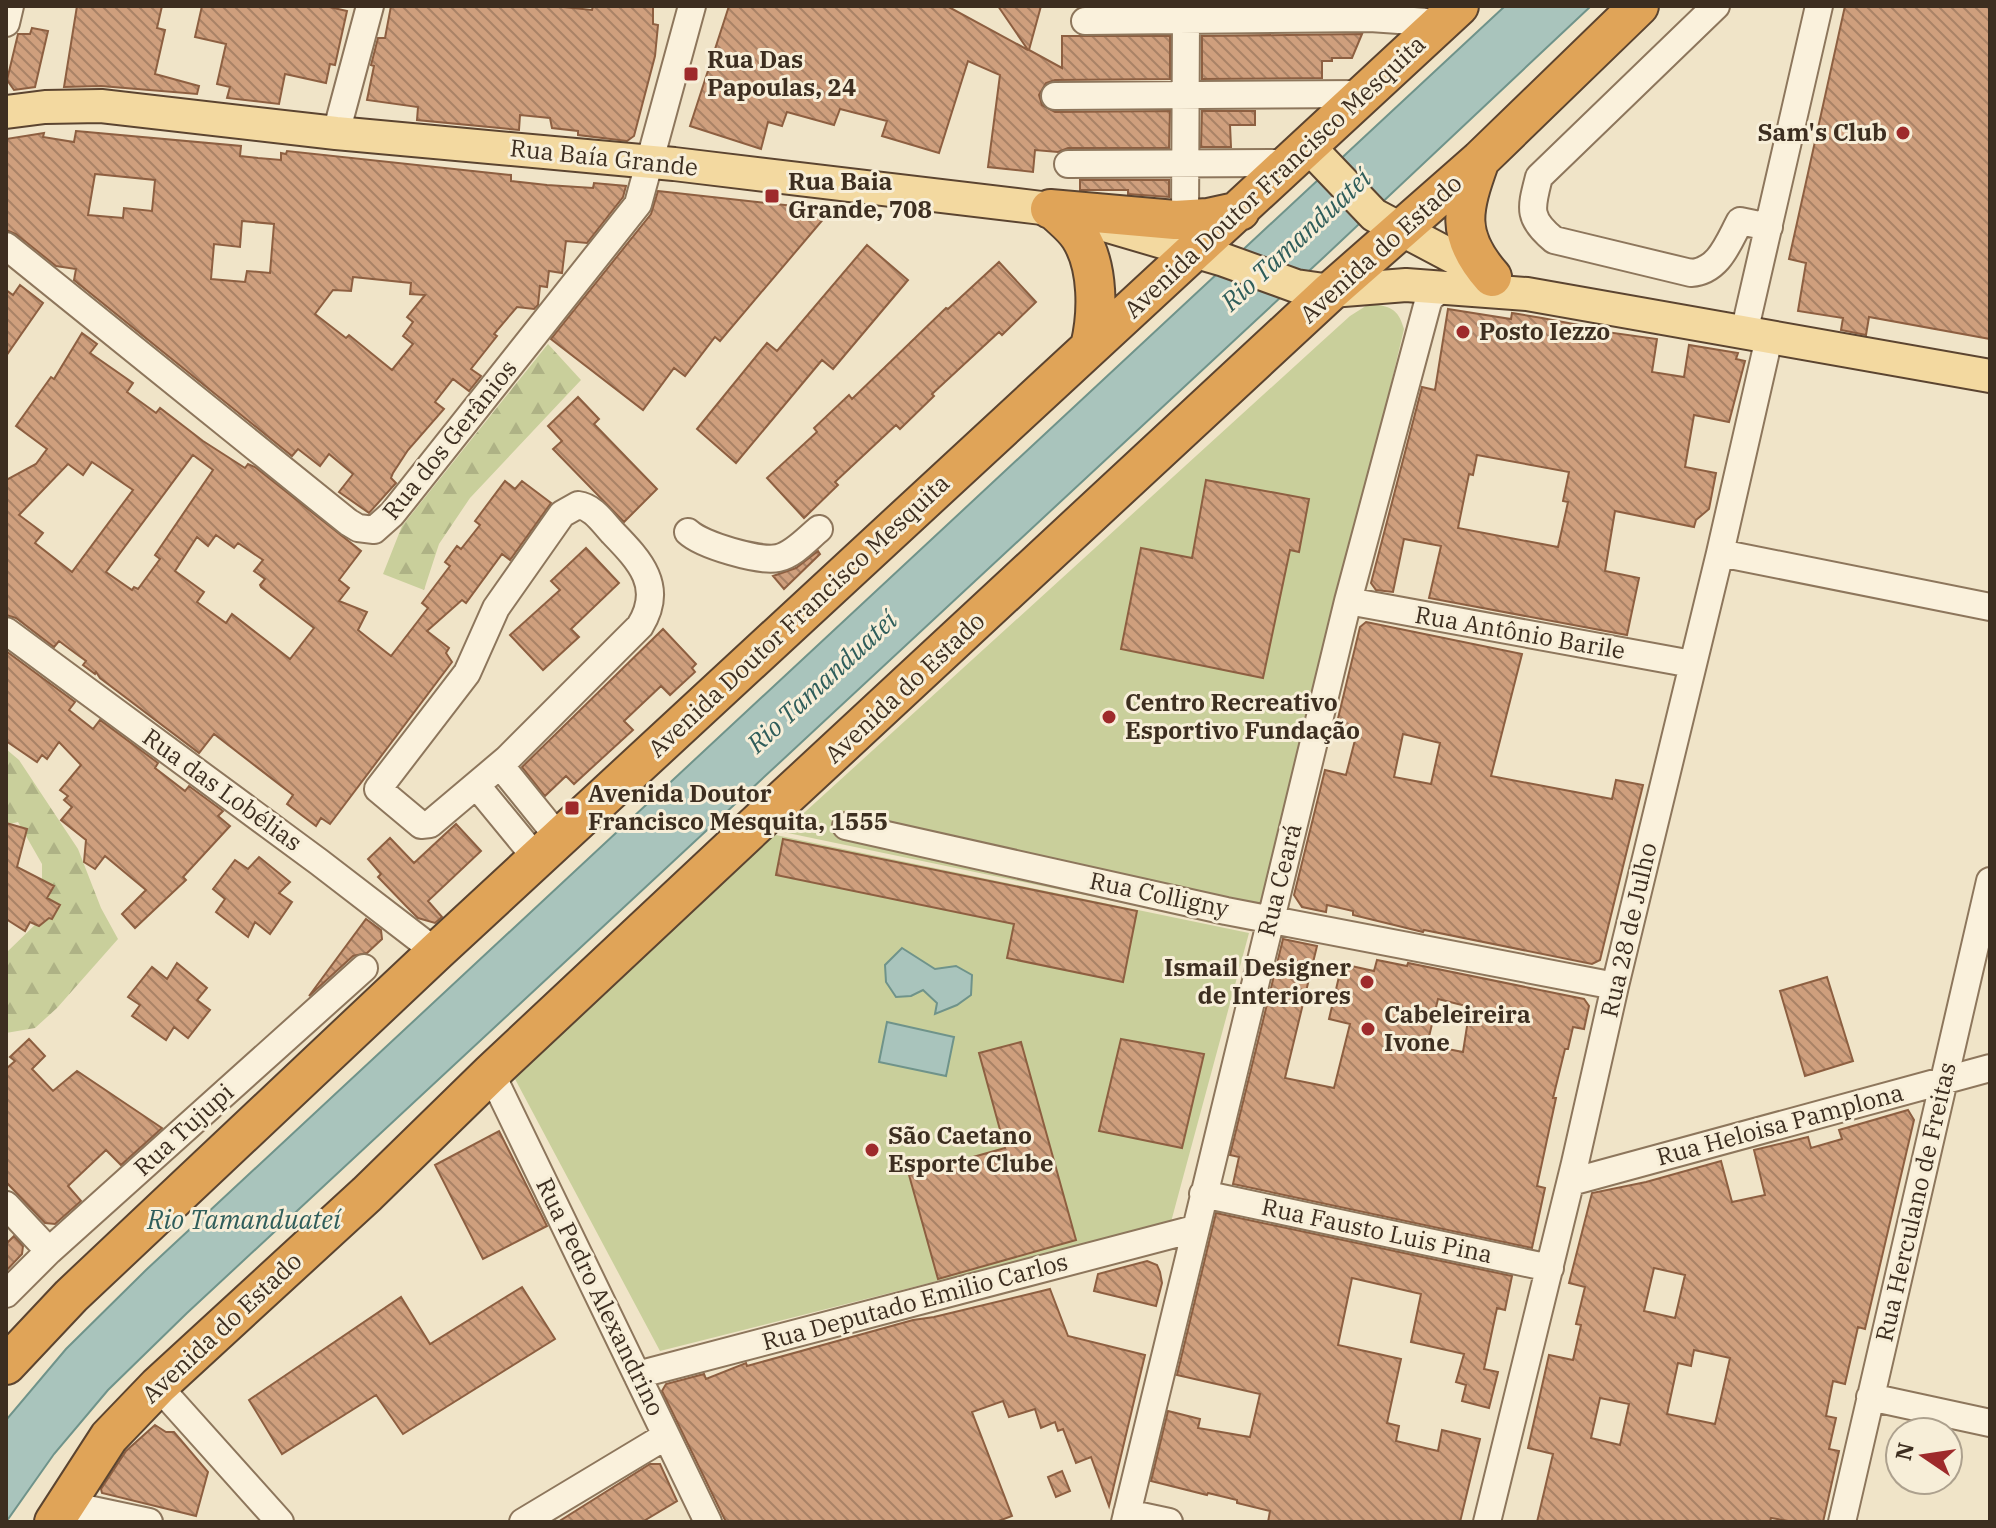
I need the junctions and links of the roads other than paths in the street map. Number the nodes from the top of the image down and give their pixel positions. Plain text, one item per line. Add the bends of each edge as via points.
1 (10, 6) edge
2 (370, 6) edge
3 (692, 6) edge
4 (1639, 6) edge
5 (1716, 6) edge
6 (1819, 6) edge
7 (1450, 14) edge
8 (1186, 18) junction
9 (1085, 21) dead end
10 (6, 23) edge
11 (1364, 94) junction
12 (1055, 96) dead end
13 (1185, 96) junction
14 (6, 112) edge
15 (336, 133) junction
16 (1310, 159) junction
17 (1480, 160) junction
18 (650, 162) junction
19 (1185, 162) junction
20 (1068, 164) dead end
21 (1052, 210) junction
22 (1388, 222) junction
23 (1769, 227) junction
24 (1202, 243) junction
25 (6, 246) edge
26 (1492, 277) junction
27 (1387, 286) junction
28 (1444, 287) junction
29 (1313, 288) junction
30 (1527, 294) junction
31 (1421, 332) junction
32 (1757, 336) junction
33 (1090, 347) junction
34 (1990, 376) edge
35 (819, 529) dead end
36 (688, 532) dead end
37 (1720, 553) junction
38 (1348, 601) junction
39 (1990, 607) edge
40 (6, 631) edge
41 (1692, 664) junction
42 (500, 765) junction
43 (477, 786) junction
44 (846, 826) dead end
45 (548, 849) junction
46 (1990, 881) edge
47 (1270, 919) junction
48 (436, 952) junction
49 (364, 968) dead end
50 (1615, 986) junction
51 (1990, 1068) edge
52 (491, 1073) junction
53 (1945, 1080) junction
54 (1573, 1172) junction
55 (1203, 1194) junction
56 (6, 1205) edge
57 (1194, 1229) junction
58 (49, 1251) junction
59 (1550, 1268) junction
60 (6, 1294) edge
61 (6, 1365) edge
62 (637, 1375) junction
63 (158, 1386) junction
64 (1870, 1397) junction
65 (1990, 1423) edge
66 (666, 1436) junction
67 (59, 1513) edge
68 (1118, 1519) edge
69 (149, 1522) edge
70 (280, 1522) edge
71 (523, 1522) edge
72 (708, 1522) edge
73 (1169, 1522) edge
74 (1487, 1522) edge
75 (1842, 1522) edge

1 - 10 street
2 - 15 street
3 - 18 street, Rua dos Gerânios
4 - 17 highway, Avenida do Estado
5 - 23 street via 1539,177 1533,215 1554,240 1691,273 1718,260 1740,221
6 - 23 street, Rua 28 de Julho
7 - 8 street
7 - 11 highway, Avenida Doutor Francisco Mesquita
8 - 9 street
8 - 13 street
11 - 13 street
11 - 16 highway, Avenida Doutor Francisco Mesquita
12 - 13 street
13 - 19 street
14 - 15 main road, Rua Baía Grande via 101,106
15 - 18 main road, Rua Baía Grande
16 - 19 street
16 - 22 main road
16 - 24 highway, Avenida Doutor Francisco Mesquita
17 - 22 highway, Avenida do Estado
17 - 26 highway via 1465,227 1474,256
18 - 21 main road, Rua Baía Grande
18 - 25 street, Rua dos Gerânios via 638,204 392,514 368,531 348,522
19 - 20 street
19 - 24 street
21 - 24 highway
21 - 33 highway via 1082,240 1093,275
22 - 26 main road
22 - 29 highway, Avenida do Estado
23 - 32 street, Rua 28 de Julho
24 - 29 main road
24 - 33 highway, Avenida Doutor Francisco Mesquita
26 - 30 main road
27 - 28 main road
27 - 29 main road
27 - 31 street via 1411,306
28 - 30 main road
28 - 31 street, Rua Ceará via 1431,297
29 - 52 highway, Avenida do Estado
30 - 32 main road
31 - 38 street, Rua Ceará
32 - 34 main road
32 - 37 street, Rua 28 de Julho
33 - 45 highway, Avenida Doutor Francisco Mesquita
35 - 36 street via 788,554 768,558 701,541
37 - 39 street
37 - 41 street, Rua 28 de Julho
38 - 41 street, Rua Antônio Barile
38 - 47 street, Rua Ceará
40 - 48 street, Rua das Lobélias
41 - 50 street, Rua 28 de Julho
42 - 43 street
42 - 43 street via 647,615 647,575 585,506 562,514 496,608 467,673 378,789 425,826
42 - 45 street
43 - 45 street
44 - 47 street, Rua Colligny
45 - 48 highway, Avenida Doutor Francisco Mesquita
46 - 53 street, Rua Herculano de Freitas
47 - 50 street, Rua Colligny
47 - 55 street, Rua Ceará
48 - 61 highway, Avenida Doutor Francisco Mesquita via 71,1296
49 - 58 street, Rua Tujupi
50 - 54 street, Rua 28 de Julho
51 - 53 street, Rua Heloisa Pamplona
52 - 62 street, Rua Pedro Alexandrino
52 - 63 highway, Avenida do Estado
53 - 54 street, Rua Heloisa Pamplona
53 - 64 street, Rua Herculano de Freitas
54 - 59 street, Rua 28 de Julho
55 - 57 street, Rua Ceará
55 - 59 street, Rua Fausto Luis Pina
56 - 58 street
57 - 62 street, Rua Deputado Emilio Carlos
57 - 68 street, Rua Ceará
58 - 60 street, Rua Tujupi
59 - 74 street, Rua 28 de Julho
62 - 66 street, Rua Pedro Alexandrino
63 - 67 highway, Avenida do Estado via 109,1437
63 - 70 street
64 - 65 street
64 - 75 street, Rua Herculano de Freitas
66 - 71 street
66 - 72 street, Rua Pedro Alexandrino
67 - 69 street
68 - 73 street

